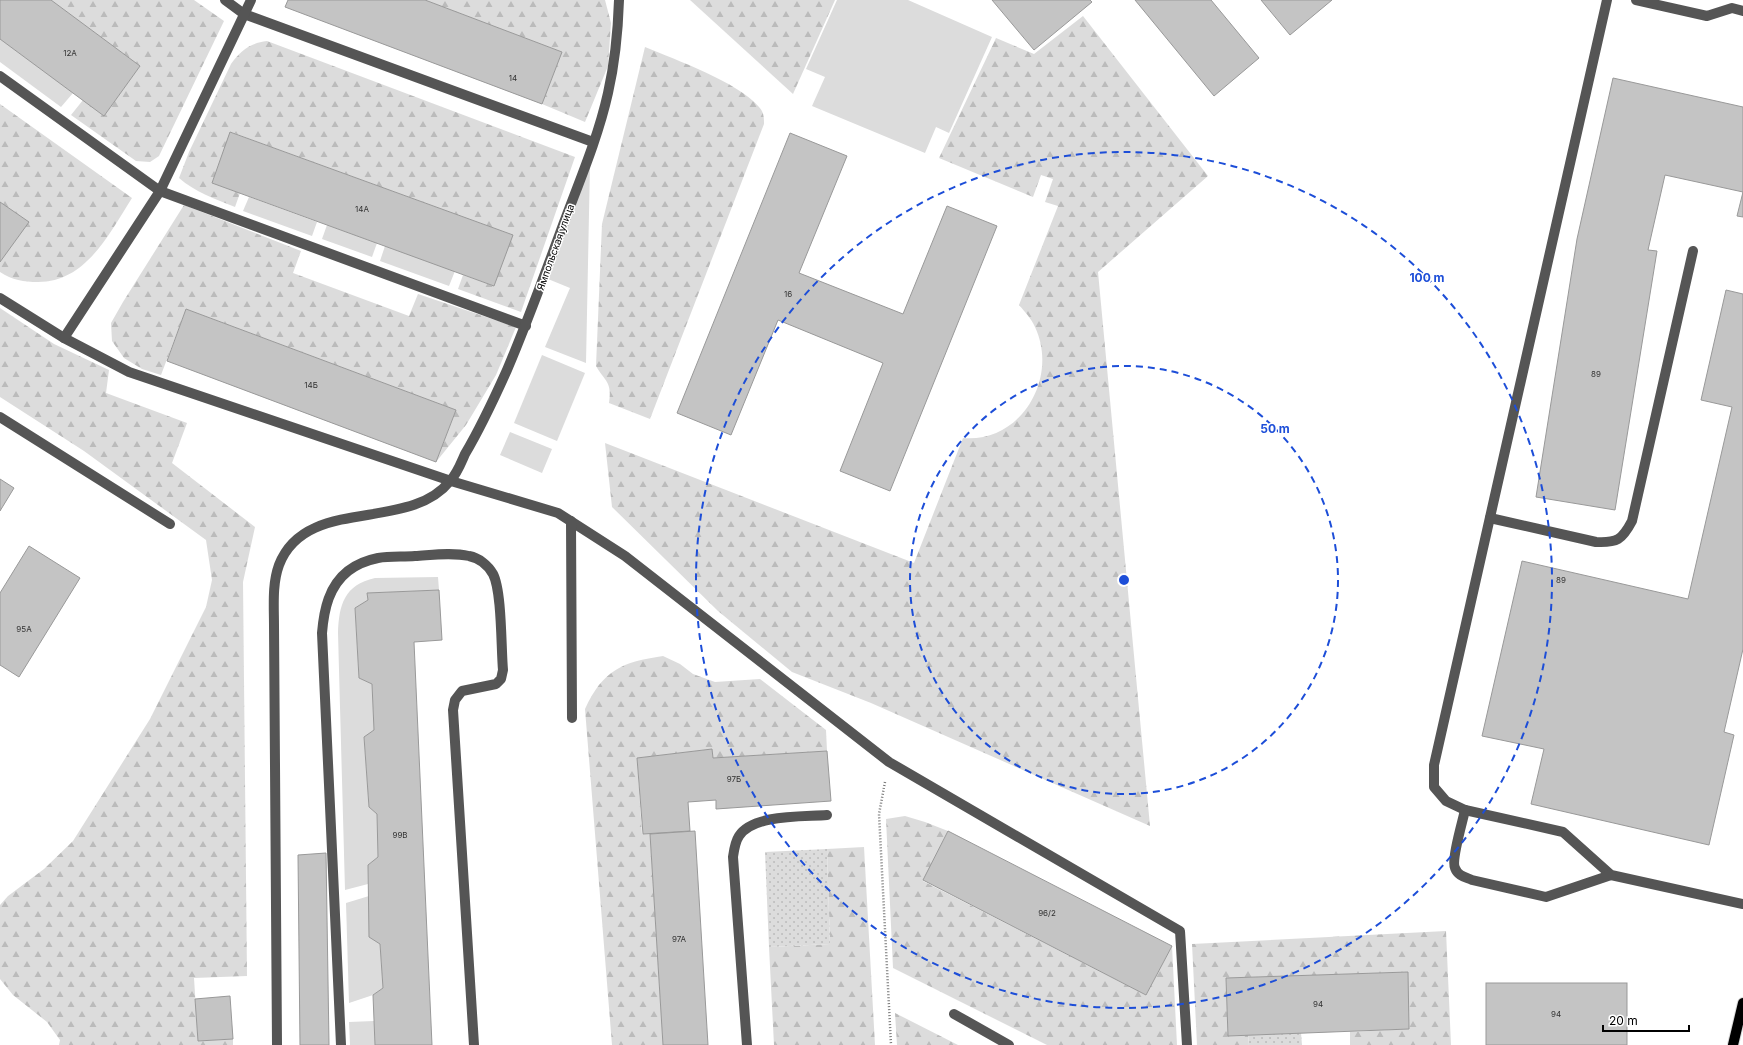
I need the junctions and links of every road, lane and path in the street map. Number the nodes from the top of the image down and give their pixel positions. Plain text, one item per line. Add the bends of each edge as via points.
1 (225, 0) edge
2 (251, 0) edge
3 (619, 0) edge
4 (1607, 0) edge
5 (1636, 0) edge
6 (1733, 4) edge
7 (1743, 11) edge
8 (244, 14) junction
9 (0, 76) edge
10 (594, 142) junction
11 (160, 191) junction
12 (1693, 251) dead end
13 (0, 298) edge
14 (526, 326) junction
15 (64, 338) junction
16 (0, 417) edge
17 (451, 481) junction
18 (1490, 518) junction
19 (571, 521) junction
20 (170, 524) dead end
21 (572, 718) dead end
22 (889, 762) junction
23 (1465, 810) junction
24 (827, 815) dead end
25 (1611, 875) junction
26 (1743, 904) edge
27 (1743, 1003) edge
28 (954, 1014) dead end
29 (277, 1045) edge
30 (341, 1045) edge
31 (474, 1045) edge
32 (747, 1045) edge
33 (891, 1045) edge
34 (1009, 1045) edge
35 (1187, 1045) edge
36 (1733, 1045) edge

1 - 8 street
2 - 8 street
3 - 10 street, Ямпольская улица via 608,94
4 - 18 street
5 - 6 street via 1707,16
6 - 7 street
8 - 10 street
8 - 11 street
9 - 11 street
10 - 14 street, Ямпольская улица
11 - 14 street
11 - 15 street
12 - 18 street via 1632,521 1625,535 1612,543 1596,542
13 - 15 street
14 - 17 street, Ямпольская улица via 487,414
15 - 17 street via 129,372
16 - 20 street
17 - 19 street via 558,513
17 - 29 street, Ямпольская улица via 437,495 421,503 399,510 356,516 311,530 296,540 279,565 274,585
18 - 23 street via 1434,765 1434,787 1446,801
19 - 21 street
19 - 22 street via 625,556
22 - 33 path via 879,814
22 - 35 street via 1180,930
23 - 25 street via 1563,832
23 - 25 street via 1454,867 1460,876 1546,897
24 - 32 street via 757,822 739,836 735,846 733,857
25 - 26 street
27 - 36 main road
28 - 34 street
30 - 31 street via 322,641 328,597 337,581 348,570 362,562 379,558 456,554 480,560 492,574 498,595 503,670 501,679 496,684 462,691 455,700 453,710

